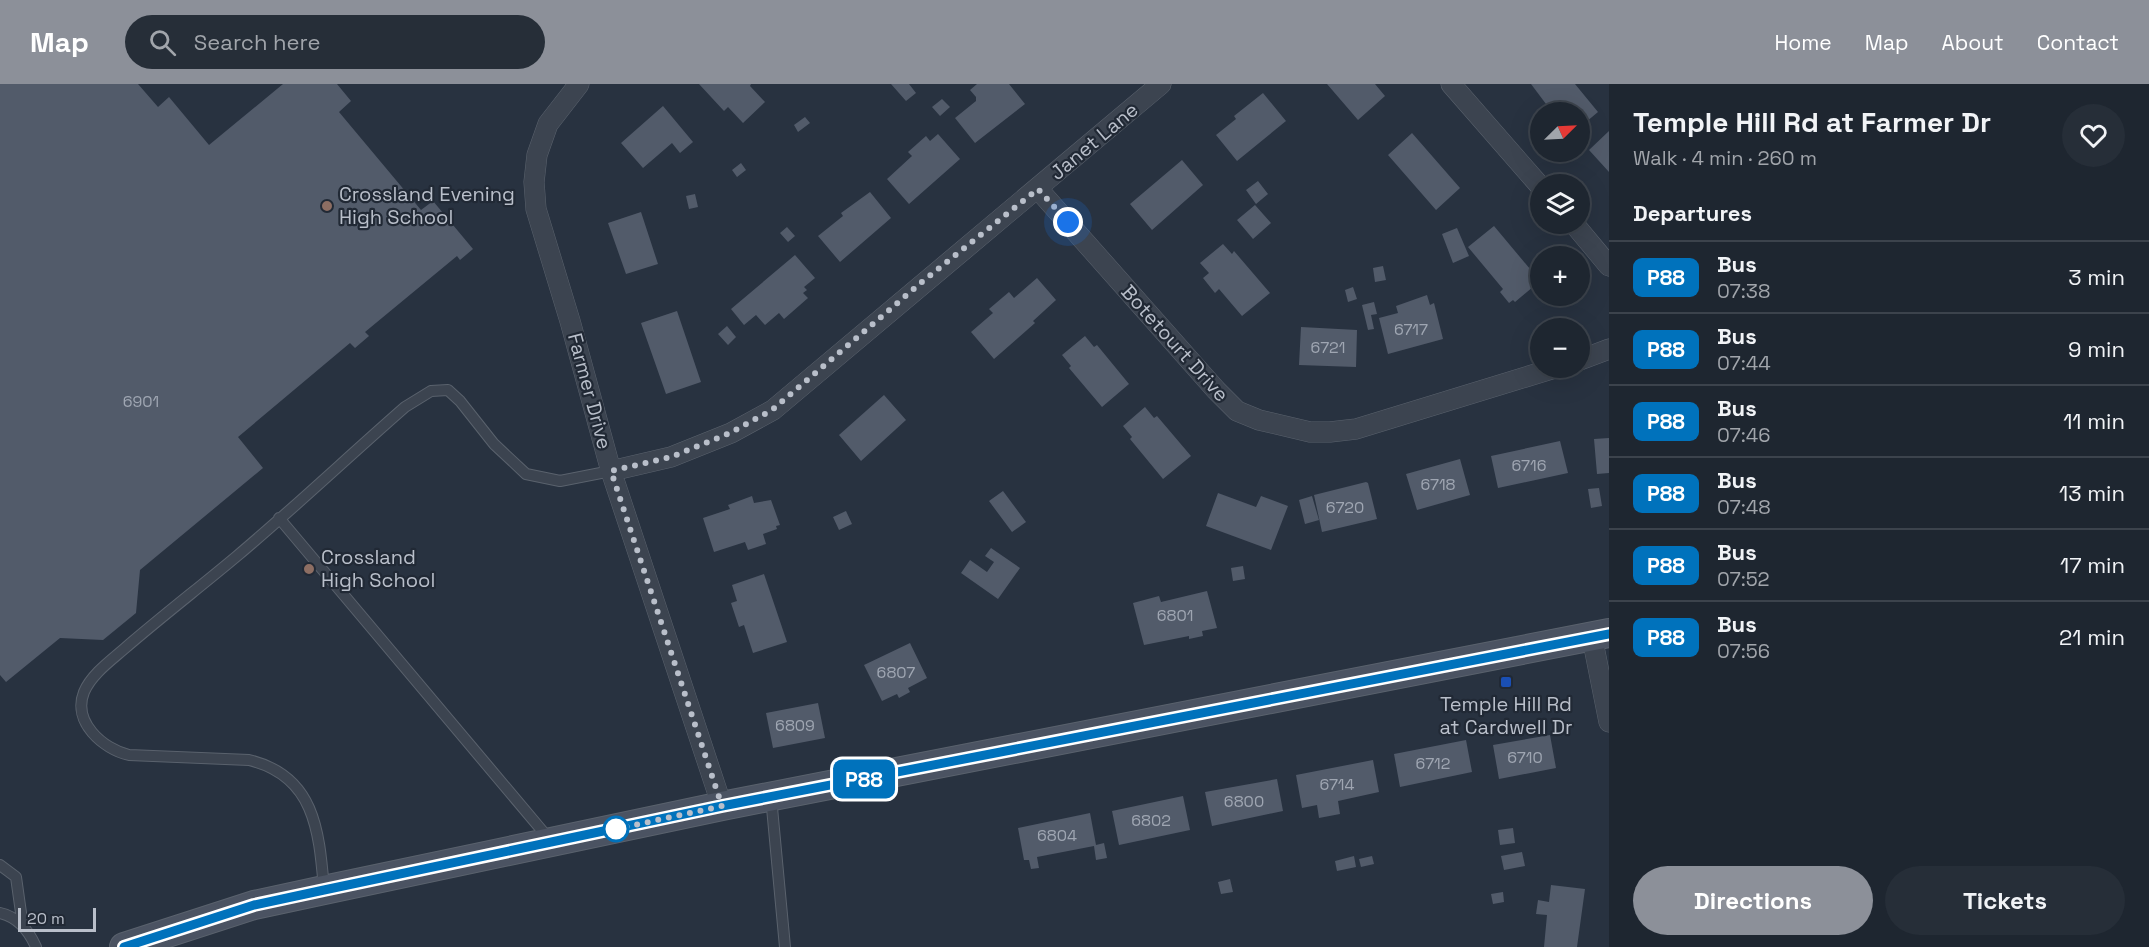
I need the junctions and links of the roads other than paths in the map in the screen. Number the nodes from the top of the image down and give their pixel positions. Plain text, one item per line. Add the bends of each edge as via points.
1 (579, 84) edge
2 (1161, 84) edge
3 (1451, 84) edge
4 (1530, 175) edge
5 (1038, 189) junction
6 (1582, 234) edge
7 (1609, 266) edge
8 (1609, 349) edge
9 (1590, 356) edge
10 (1530, 376) edge
11 (611, 471) junction
12 (279, 518) junction
13 (1601, 635) edge
14 (1609, 722) edge
15 (771, 796) junction
16 (722, 806) junction
17 (552, 843) junction
18 (0, 865) edge
19 (324, 890) junction
20 (0, 913) edge
21 (23, 927) junction
22 (36, 947) edge
23 (124, 947) edge
24 (785, 947) edge

1 - 11 street, Farmer Drive via 548,124 537,155 536,209
2 - 5 street, Janet Lane
3 - 4 street
5 - 10 street, Botetourt Drive via 1216,390 1237,411 1259,420 1310,432 1356,429
5 - 11 street, Janet Lane via 772,410 730,433 671,457
6 - 7 street
8 - 9 street
11 - 12 lane via 560,481 526,474 494,444 460,400 448,390 431,391 405,407
11 - 16 street, Farmer Drive
12 - 17 lane
12 - 19 lane via 101,670 83,693 83,707 93,736 113,751 249,760 267,764 292,780 312,817
13 - 14 street
13 - 15 main road
15 - 16 main road
15 - 24 lane
16 - 17 main road
17 - 19 main road
18 - 21 lane via 16,877
19 - 23 main road via 254,905
20 - 21 lane
21 - 22 lane

